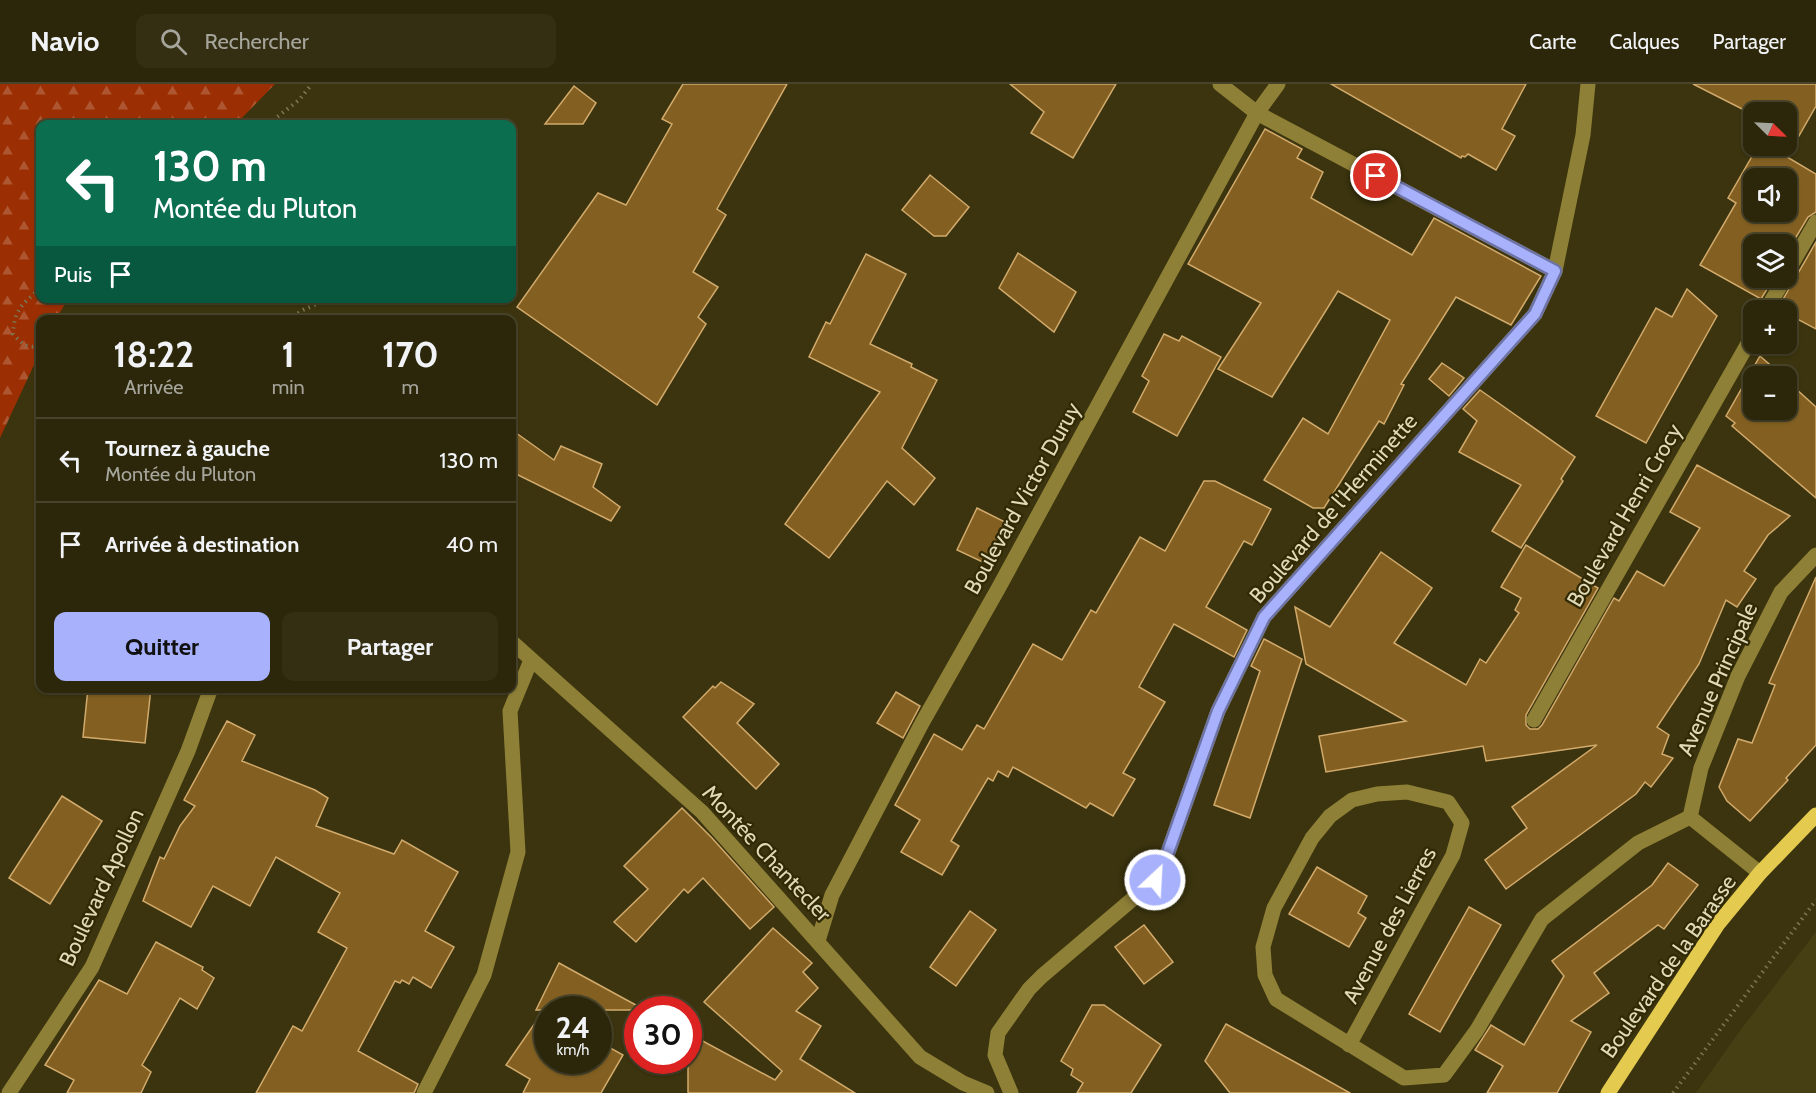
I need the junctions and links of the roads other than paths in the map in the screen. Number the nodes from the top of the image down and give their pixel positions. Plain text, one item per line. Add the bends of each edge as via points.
1 (1220, 84) edge
2 (1278, 84) edge
3 (1588, 84) edge
4 (1257, 113) junction
5 (1816, 222) edge
6 (1797, 256) edge
7 (1555, 271) junction
8 (1743, 352) edge
9 (1816, 555) edge
10 (516, 646) edge
11 (531, 660) junction
12 (209, 693) edge
13 (1534, 720) dead end
14 (1816, 815) edge
15 (1690, 817) junction
16 (1760, 873) junction
17 (818, 940) junction
18 (1349, 1045) junction
19 (9, 1093) edge
20 (424, 1093) edge
21 (987, 1093) edge
22 (1011, 1093) edge
23 (1608, 1093) edge

1 - 4 street
2 - 4 street, Boulevard Victor Duruy
3 - 7 street, Boulevard de l'Herminette via 1583,135
4 - 7 street
4 - 17 street, Boulevard Victor Duruy via 922,723 832,895
5 - 6 street
7 - 22 street, Boulevard de l'Herminette via 1535,314 1264,617 1218,711 1161,872 1029,989 998,1033 996,1055
8 - 13 street, Boulevard Henri Crocy
9 - 15 street, Avenue Principale via 1781,592 1738,676 1701,768
10 - 11 street, Montée Chantecler
11 - 17 street, Montée Chantecler via 702,812
11 - 20 street via 510,711 518,852 484,975
12 - 19 street, Boulevard Apollon via 188,751 92,967
14 - 16 main road, Boulevard de la Barasse
15 - 16 street
15 - 18 street via 1638,843 1542,919 1478,1030 1444,1075 1404,1078
16 - 23 main road, Boulevard de la Barasse via 1718,924
17 - 21 street, Montée Chantecler via 920,1057
18 - 18 street, Avenue des Lierres via 1276,999 1265,975 1263,947 1274,908 1312,838 1330,816 1352,800 1407,792 1448,802 1462,823 1453,855

